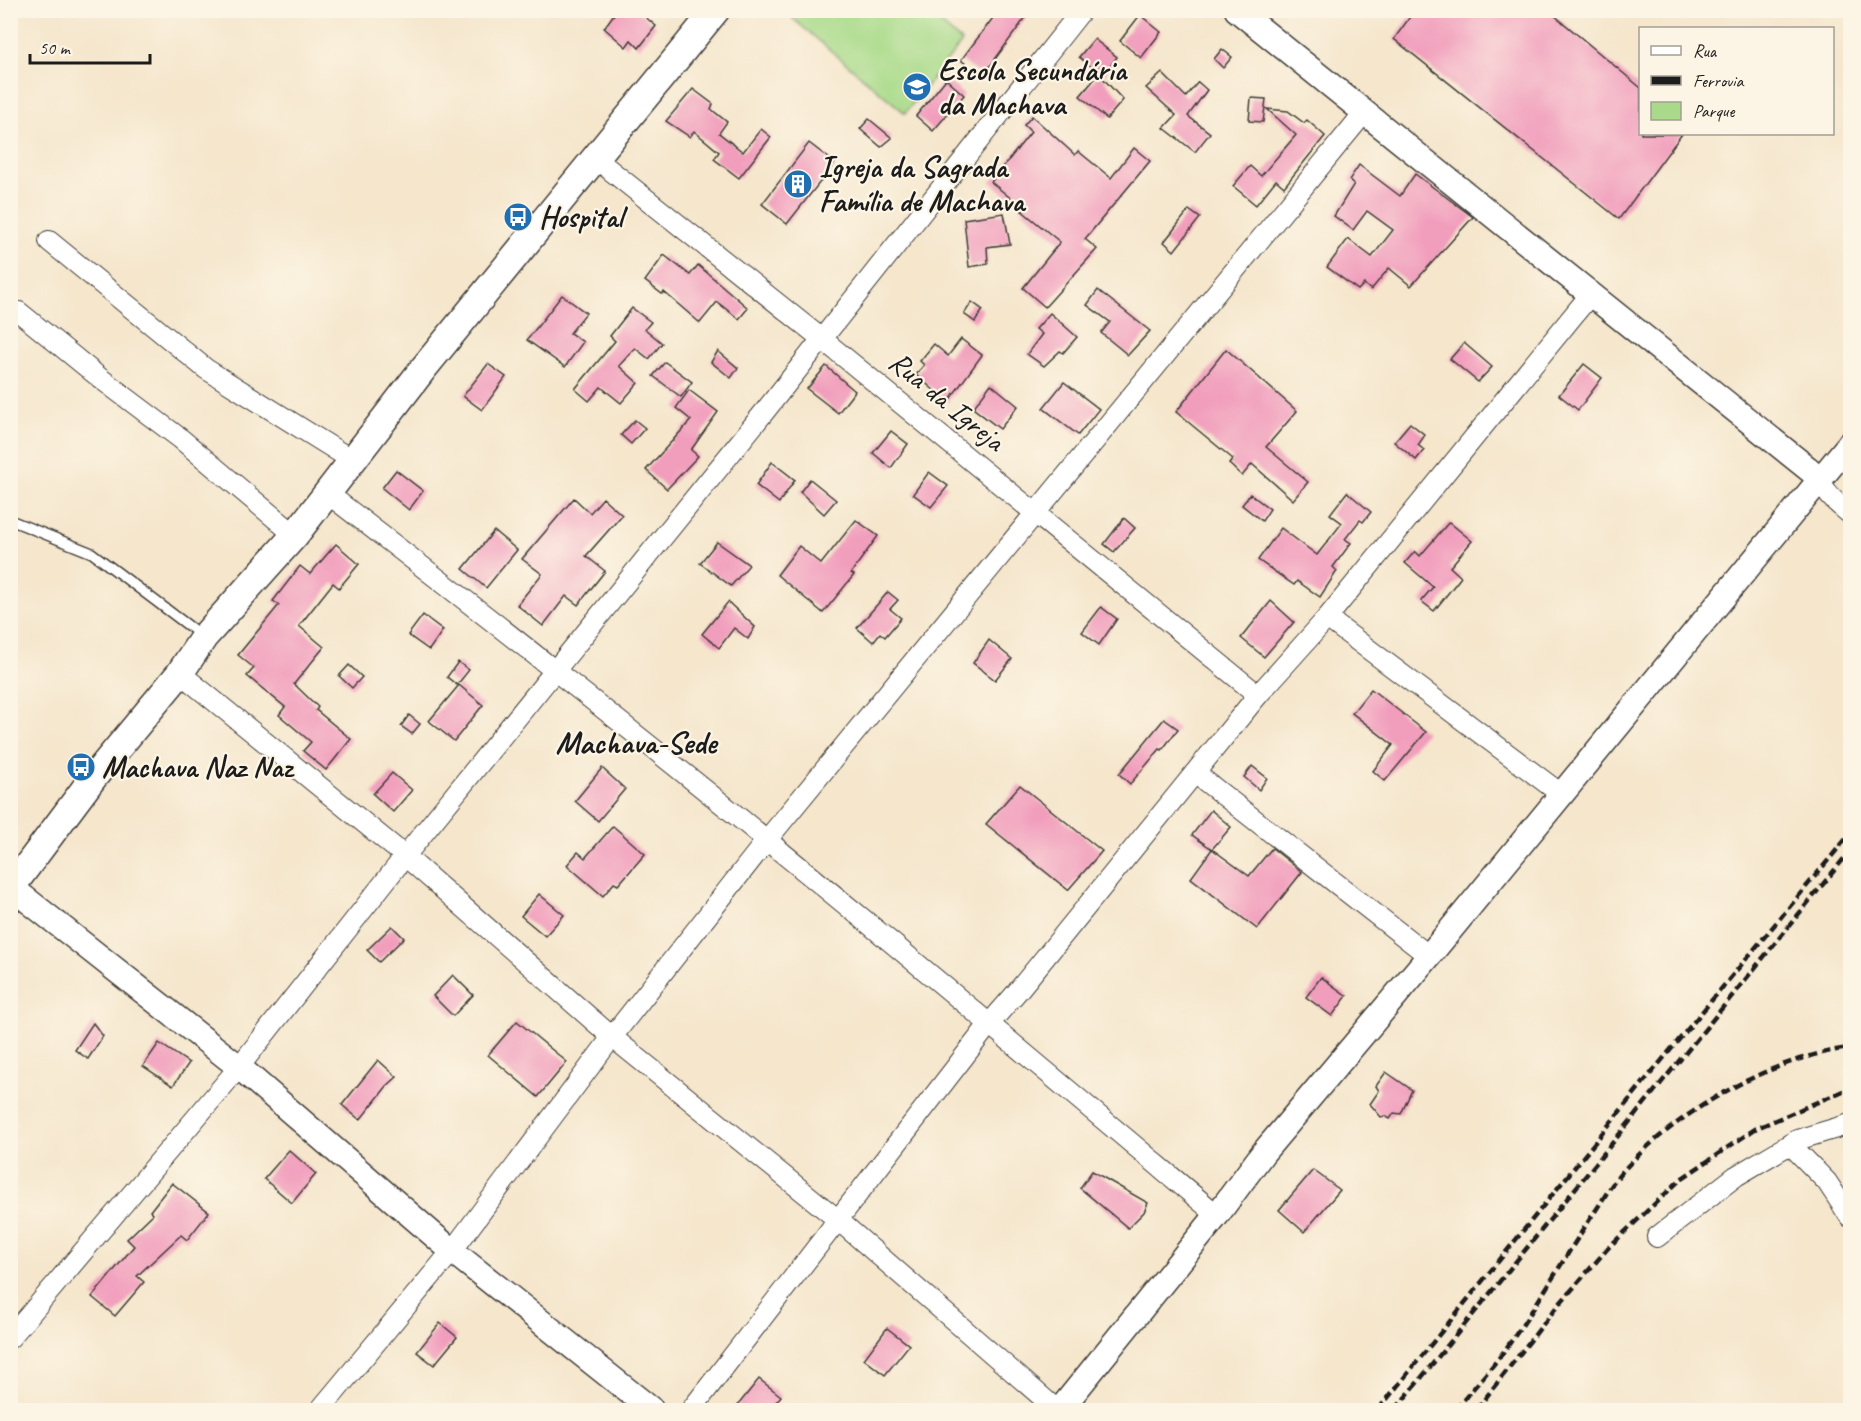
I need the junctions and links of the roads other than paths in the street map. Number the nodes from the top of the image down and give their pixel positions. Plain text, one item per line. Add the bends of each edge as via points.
1 (716, 10) edge
2 (1082, 10) edge
3 (1237, 10) edge
4 (1364, 113) junction
5 (595, 158) junction
6 (49, 241) dead end
7 (1590, 295) junction
8 (19, 312) dead end
9 (822, 339) junction
10 (1851, 442) edge
11 (352, 460) junction
12 (1821, 479) junction
13 (327, 493) junction
14 (1036, 512) junction
15 (1851, 514) edge
16 (10, 520) edge
17 (294, 535) junction
18 (1327, 618) junction
19 (204, 637) junction
20 (556, 671) junction
21 (180, 672) junction
22 (1258, 695) junction
23 (1195, 773) junction
24 (1561, 794) junction
25 (766, 841) junction
26 (405, 856) junction
27 (11, 888) edge
28 (1429, 956) junction
29 (990, 1023) junction
30 (612, 1037) junction
31 (239, 1067) junction
32 (1851, 1124) edge
33 (1791, 1145) junction
34 (1216, 1215) junction
35 (1851, 1217) edge
36 (837, 1219) junction
37 (1657, 1238) dead end
38 (452, 1251) junction
39 (10, 1338) edge
40 (320, 1410) edge
41 (652, 1410) edge
42 (691, 1410) edge
43 (1058, 1410) edge

1 - 5 main road
2 - 9 street
3 - 4 street
4 - 7 street
4 - 14 street
5 - 9 street, Rua da Igreja
5 - 11 main road
6 - 11 street via 206,369
7 - 12 street
7 - 18 street
8 - 17 street via 181,439
9 - 14 street, Rua da Igreja
9 - 20 street
10 - 12 street
11 - 13 main road
12 - 15 street via 1830,498
12 - 24 street
13 - 17 main road
13 - 20 street
14 - 22 street, Rua da Igreja
14 - 25 street
16 - 19 lane via 92,554
17 - 19 main road
18 - 22 street
18 - 24 street
19 - 21 main road
20 - 25 street
20 - 26 street
21 - 26 street
21 - 27 main road via 93,778
22 - 23 street
23 - 28 street
23 - 29 street
24 - 28 street
25 - 29 street
25 - 30 street
26 - 30 street
26 - 31 street
27 - 31 street
28 - 34 street via 1263,1153
29 - 34 street
29 - 36 street
30 - 36 street
30 - 38 street
31 - 38 street
31 - 39 street
32 - 33 street
33 - 35 street via 1827,1182
33 - 37 street via 1736,1176
34 - 43 street
36 - 42 street
36 - 43 street
38 - 40 street
38 - 41 street

